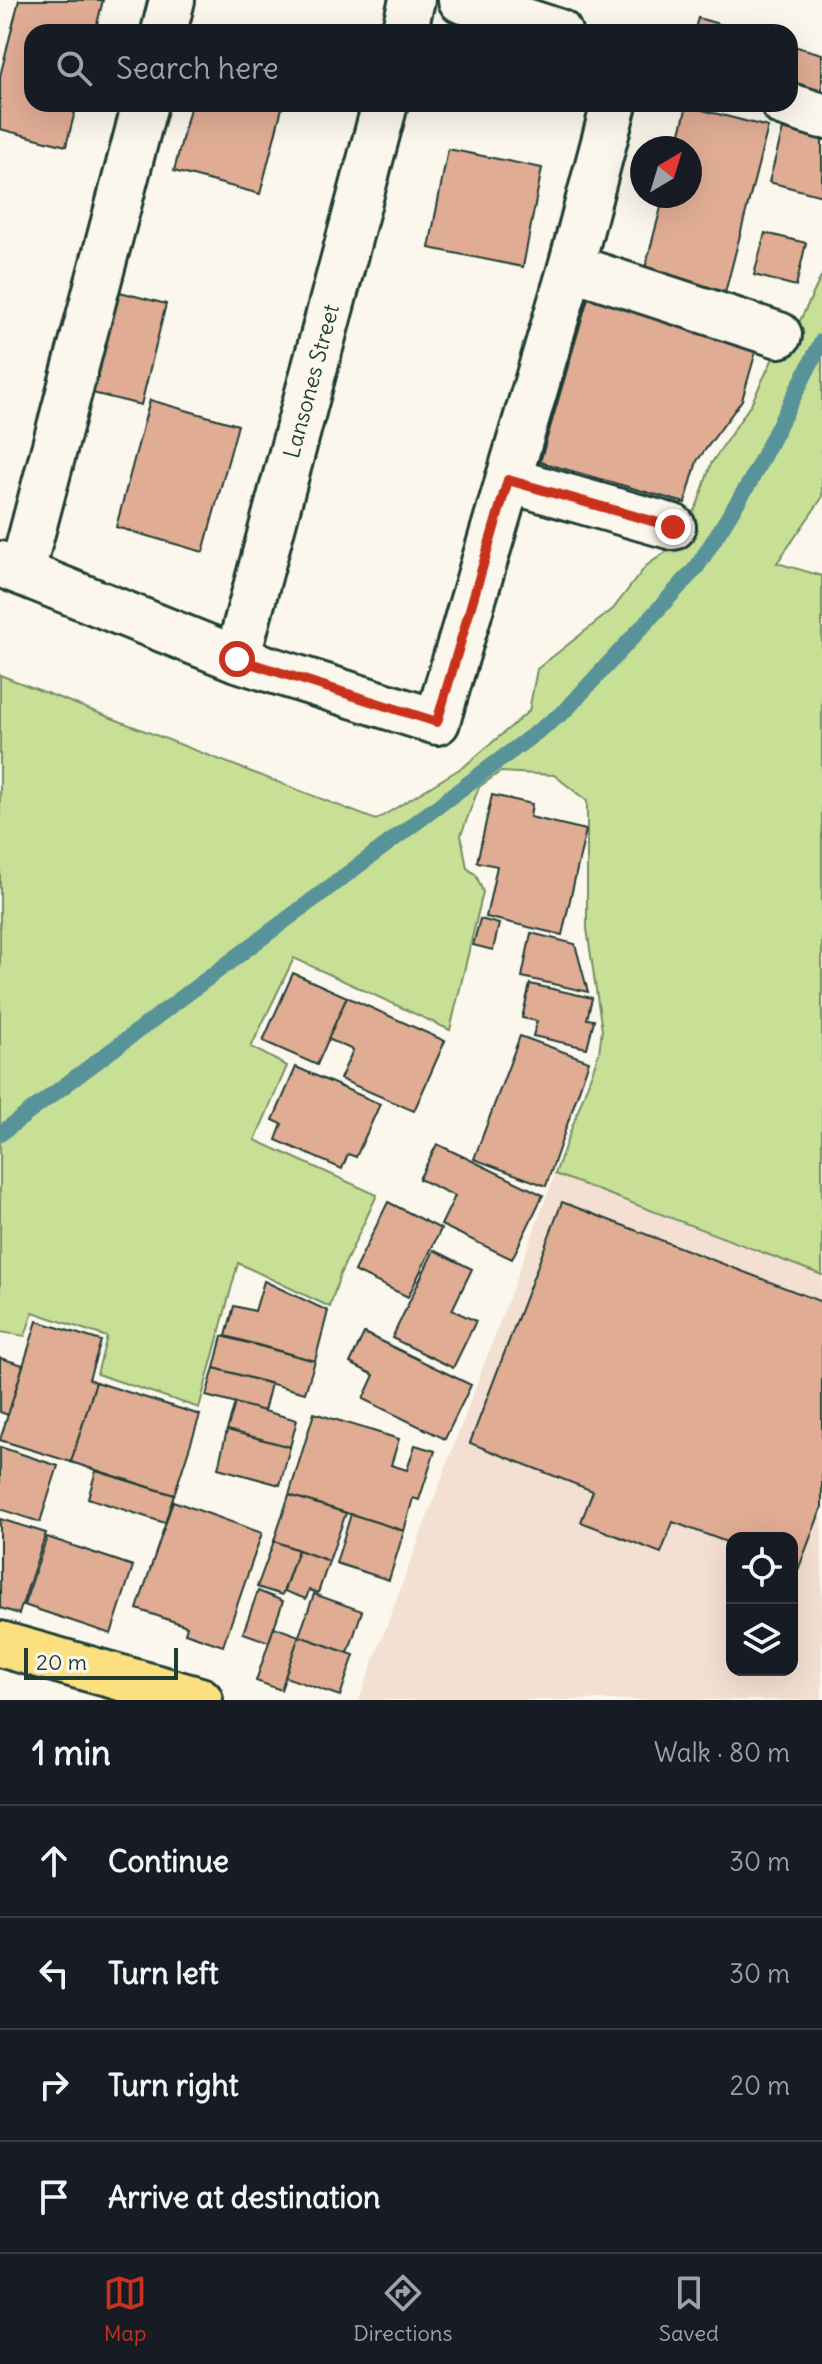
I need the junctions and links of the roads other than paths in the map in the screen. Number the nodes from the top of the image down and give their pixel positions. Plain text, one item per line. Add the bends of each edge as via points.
1 (172, 0) edge
2 (412, 0) edge
3 (461, 0) edge
4 (166, 24) edge
5 (406, 24) edge
6 (534, 24) edge
7 (798, 108) edge
8 (143, 112) edge
9 (383, 112) edge
10 (612, 112) edge
11 (822, 116) edge
12 (571, 267) junction
13 (779, 335) dead end
14 (508, 480) junction
15 (673, 527) dead end
16 (11, 568) edge
17 (237, 659) junction
18 (0, 1644) edge
19 (200, 1700) edge

1 - 4 street
2 - 5 street
3 - 6 street
7 - 11 street
8 - 16 street
9 - 17 street, Lansones Street
10 - 12 street
12 - 13 street
12 - 14 street
14 - 15 street
14 - 17 street via 437,722
16 - 17 street
18 - 19 main road

